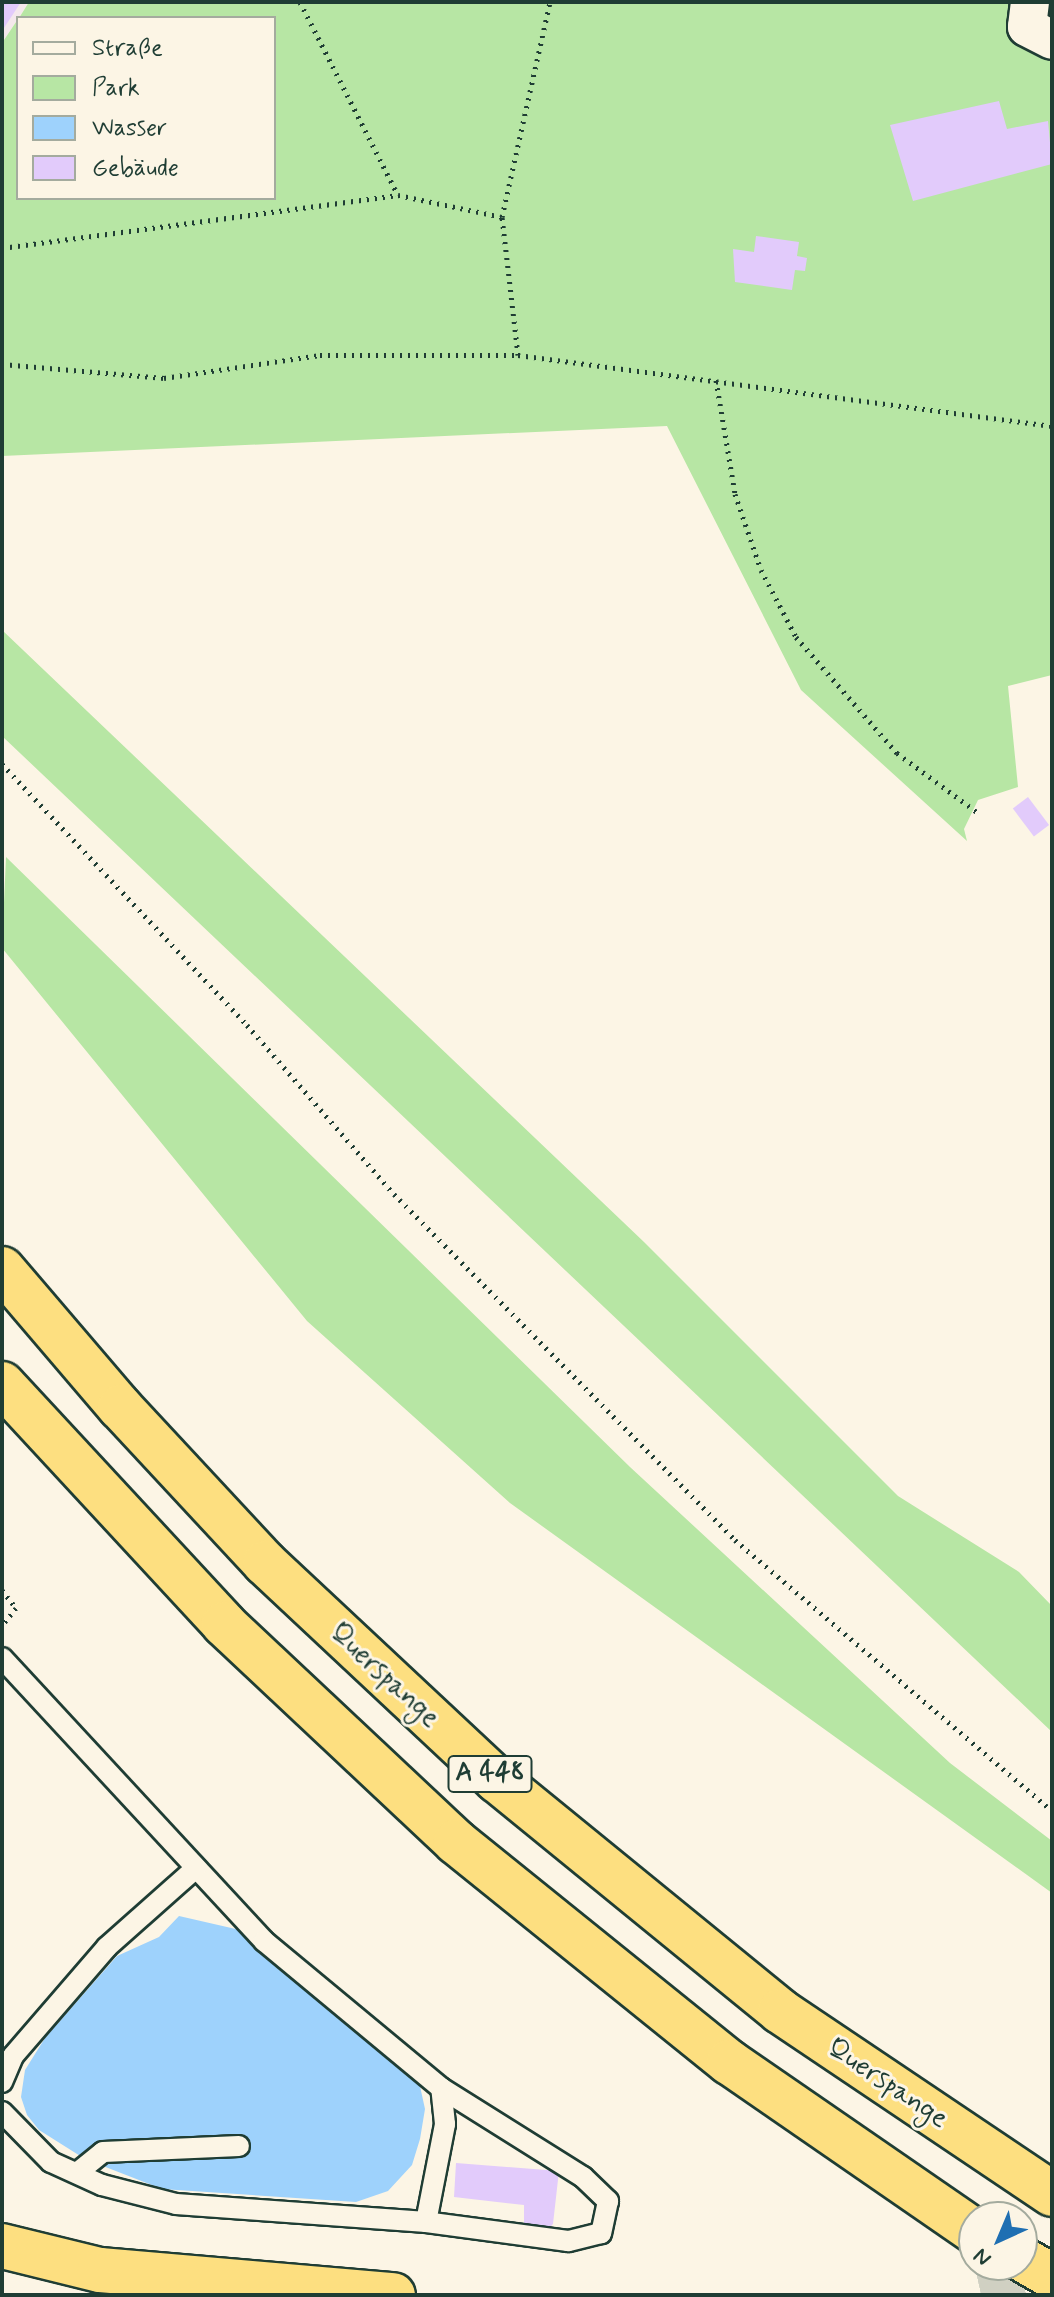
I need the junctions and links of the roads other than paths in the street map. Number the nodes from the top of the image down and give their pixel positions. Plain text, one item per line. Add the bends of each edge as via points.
1 (1030, 2) edge
2 (1052, 40) edge
3 (2, 1269) edge
4 (2, 1384) edge
5 (2, 1658) edge
6 (196, 1868) junction
7 (2, 2082) edge
8 (441, 2088) junction
9 (2, 2112) edge
10 (239, 2146) dead end
11 (77, 2173) junction
12 (1052, 2194) edge
13 (958, 2221) edge
14 (426, 2222) junction
15 (2, 2246) edge
16 (393, 2295) edge

1 - 2 street via 1027,27
3 - 12 highway, Querspange / A 448 via 120,1407 265,1563 497,1780 780,2011
4 - 13 highway, A 448 via 224,1624 456,1842 729,2062
5 - 6 lane
6 - 7 lane via 107,1947 13,2056
6 - 8 lane via 264,1941
8 - 14 lane via 445,2124
8 - 14 lane via 583,2177 608,2201 601,2233 568,2241
9 - 11 lane via 51,2162
10 - 11 lane via 103,2152
11 - 14 lane via 176,2204
15 - 16 highway via 100,2270

